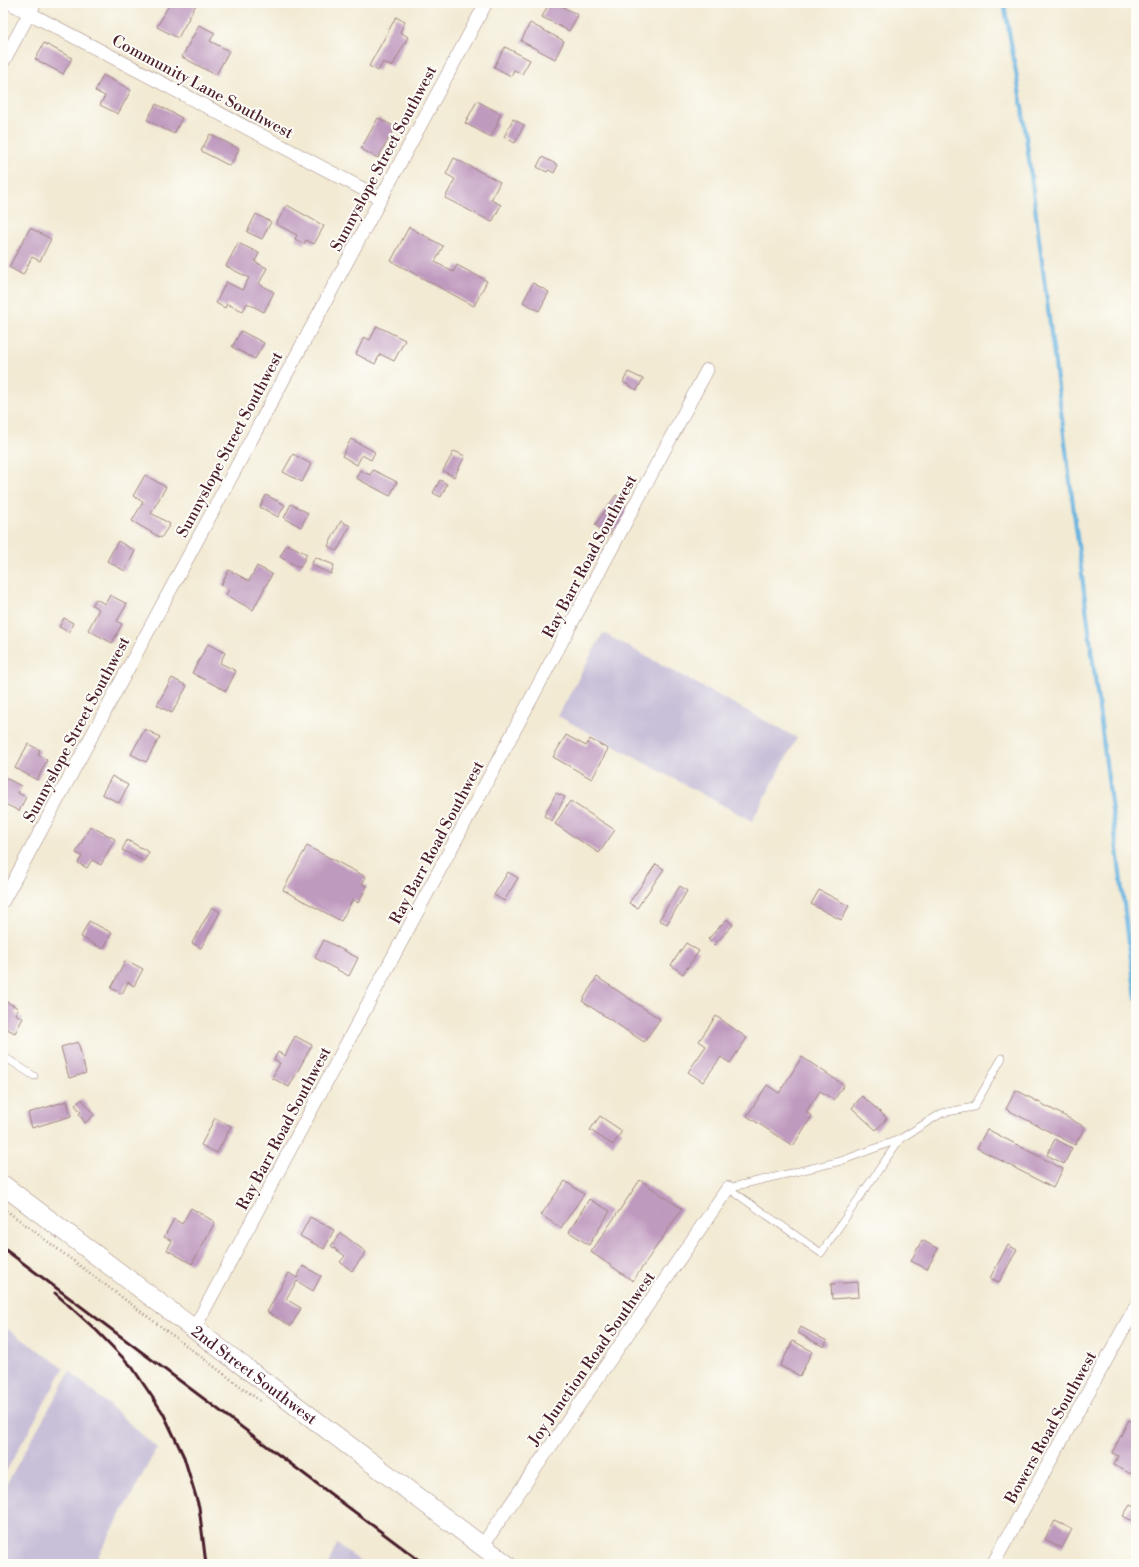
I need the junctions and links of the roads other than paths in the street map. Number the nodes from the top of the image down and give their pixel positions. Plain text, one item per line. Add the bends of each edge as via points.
1 (10, 3) edge
2 (486, 3) edge
3 (32, 8) edge
4 (3, 62) edge
5 (380, 198) junction
6 (707, 370) dead end
7 (3, 901) edge
8 (3, 1056) edge
9 (1002, 1058) dead end
10 (34, 1076) dead end
11 (900, 1139) junction
12 (3, 1185) edge
13 (728, 1188) junction
14 (1136, 1306) edge
15 (194, 1330) junction
16 (482, 1546) junction
17 (506, 1564) edge
18 (993, 1564) edge

1 - 3 street, Community Lane Southwest
2 - 5 street, Sunnyslope Street Southwest
3 - 4 street
3 - 5 street, Community Lane Southwest
5 - 7 street, Sunnyslope Street Southwest
6 - 15 street, Ray Barr Road Southwest
8 - 10 lane
9 - 11 lane via 974,1107 942,1113
11 - 13 lane via 841,1161
11 - 13 lane via 821,1253
12 - 15 street, 2nd Street Southwest
13 - 16 street, Joy Junction Road Southwest
14 - 18 street, Bowers Road Southwest
15 - 16 street, 2nd Street Southwest
16 - 17 street, 2nd Street Southwest

